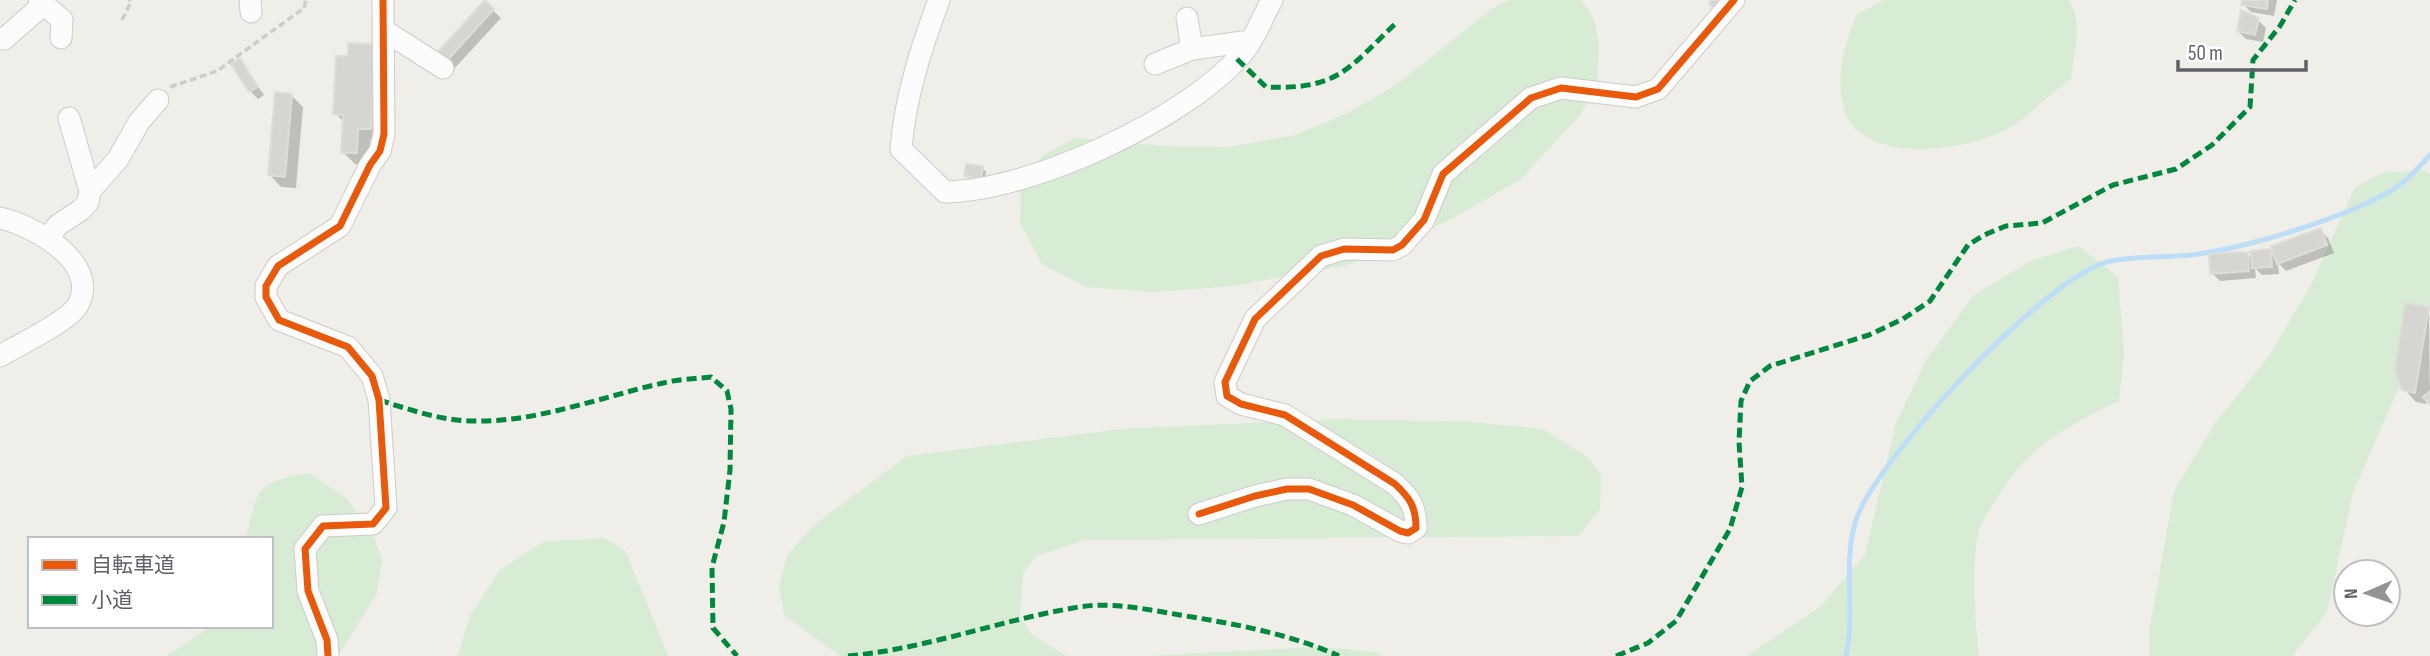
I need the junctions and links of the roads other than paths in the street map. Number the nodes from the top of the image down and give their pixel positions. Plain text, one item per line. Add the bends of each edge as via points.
1 (383, 0) edge
2 (939, 0) edge
3 (1272, 0) edge
4 (1734, 0) edge
5 (42, 2) edge
6 (1187, 18) dead end
7 (385, 31) junction
8 (61, 38) dead end
9 (4, 39) dead end
10 (1250, 41) junction
11 (1192, 49) junction
12 (1155, 64) dead end
13 (443, 68) dead end
14 (158, 100) road end
15 (69, 118) dead end
16 (90, 191) junction
17 (0, 218) edge
18 (49, 237) junction
19 (0, 356) edge
20 (1199, 514) dead end
21 (328, 656) edge

1 - 7 street
2 - 10 street via 923,41 903,121 901,149 944,192 978,190 1104,149 1212,85
3 - 10 street
4 - 20 street via 1658,89 1636,97 1561,88 1531,97 1443,174 1424,220 1402,245 1393,250 1344,249 1321,256 1255,319 1225,382 1227,396 1285,415 1395,484 1410,498 1416,528 1400,531 1353,505 1309,489 1255,496
5 - 8 street via 62,20
5 - 9 street
6 - 11 street
7 - 13 street
7 - 21 street via 380,151 340,226 278,267 266,286 266,297 279,320 348,348 372,376 379,400 386,508 373,524 323,526 305,549 308,591 327,640
10 - 11 street
11 - 12 street
14 - 16 street
15 - 16 street
16 - 18 street via 81,210
17 - 18 street
18 - 19 street via 78,275 82,291 77,307

